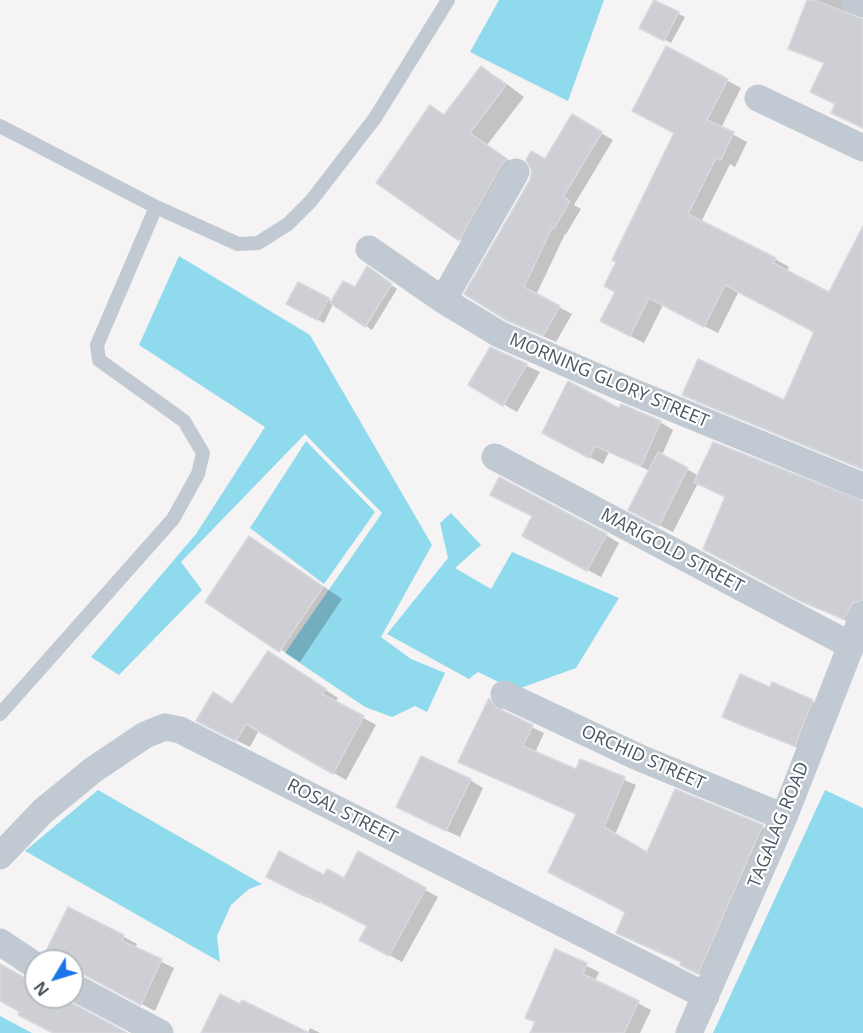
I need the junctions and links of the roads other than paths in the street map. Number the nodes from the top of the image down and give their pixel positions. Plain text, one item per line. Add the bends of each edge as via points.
1 (448, 0) edge
2 (854, 0) edge
3 (863, 4) edge
4 (758, 98) dead end
5 (0, 126) edge
6 (863, 148) edge
7 (516, 172) dead end
8 (156, 207) junction
9 (369, 249) dead end
10 (443, 300) junction
11 (495, 457) dead end
12 (863, 486) edge
13 (863, 615) edge
14 (850, 645) junction
15 (504, 694) dead end
16 (0, 714) edge
17 (784, 817) junction
18 (0, 856) edge
19 (0, 942) edge
20 (24, 958) edge
21 (84, 992) edge
22 (706, 996) junction
23 (160, 1033) edge
24 (689, 1033) edge

1 - 8 lane via 375,118 311,201 288,224 258,243 238,244
2 - 3 street
4 - 6 street
5 - 8 lane
7 - 10 street
8 - 16 lane via 97,345 99,360 184,421 203,453 198,474 172,519
9 - 10 street, MORNING GLORY STREET
10 - 12 street, MORNING GLORY STREET via 499,334
11 - 14 street, MARIGOLD STREET
13 - 14 street, TAGALAG ROAD
14 - 17 street, TAGALAG ROAD
15 - 17 street, ORCHID STREET via 640,758
17 - 22 street, TAGALAG ROAD
18 - 22 street, ROSAL STREET via 43,811 93,770 145,735 165,727 180,730
19 - 20 street
21 - 23 street
22 - 24 street, TAGALAG ROAD

